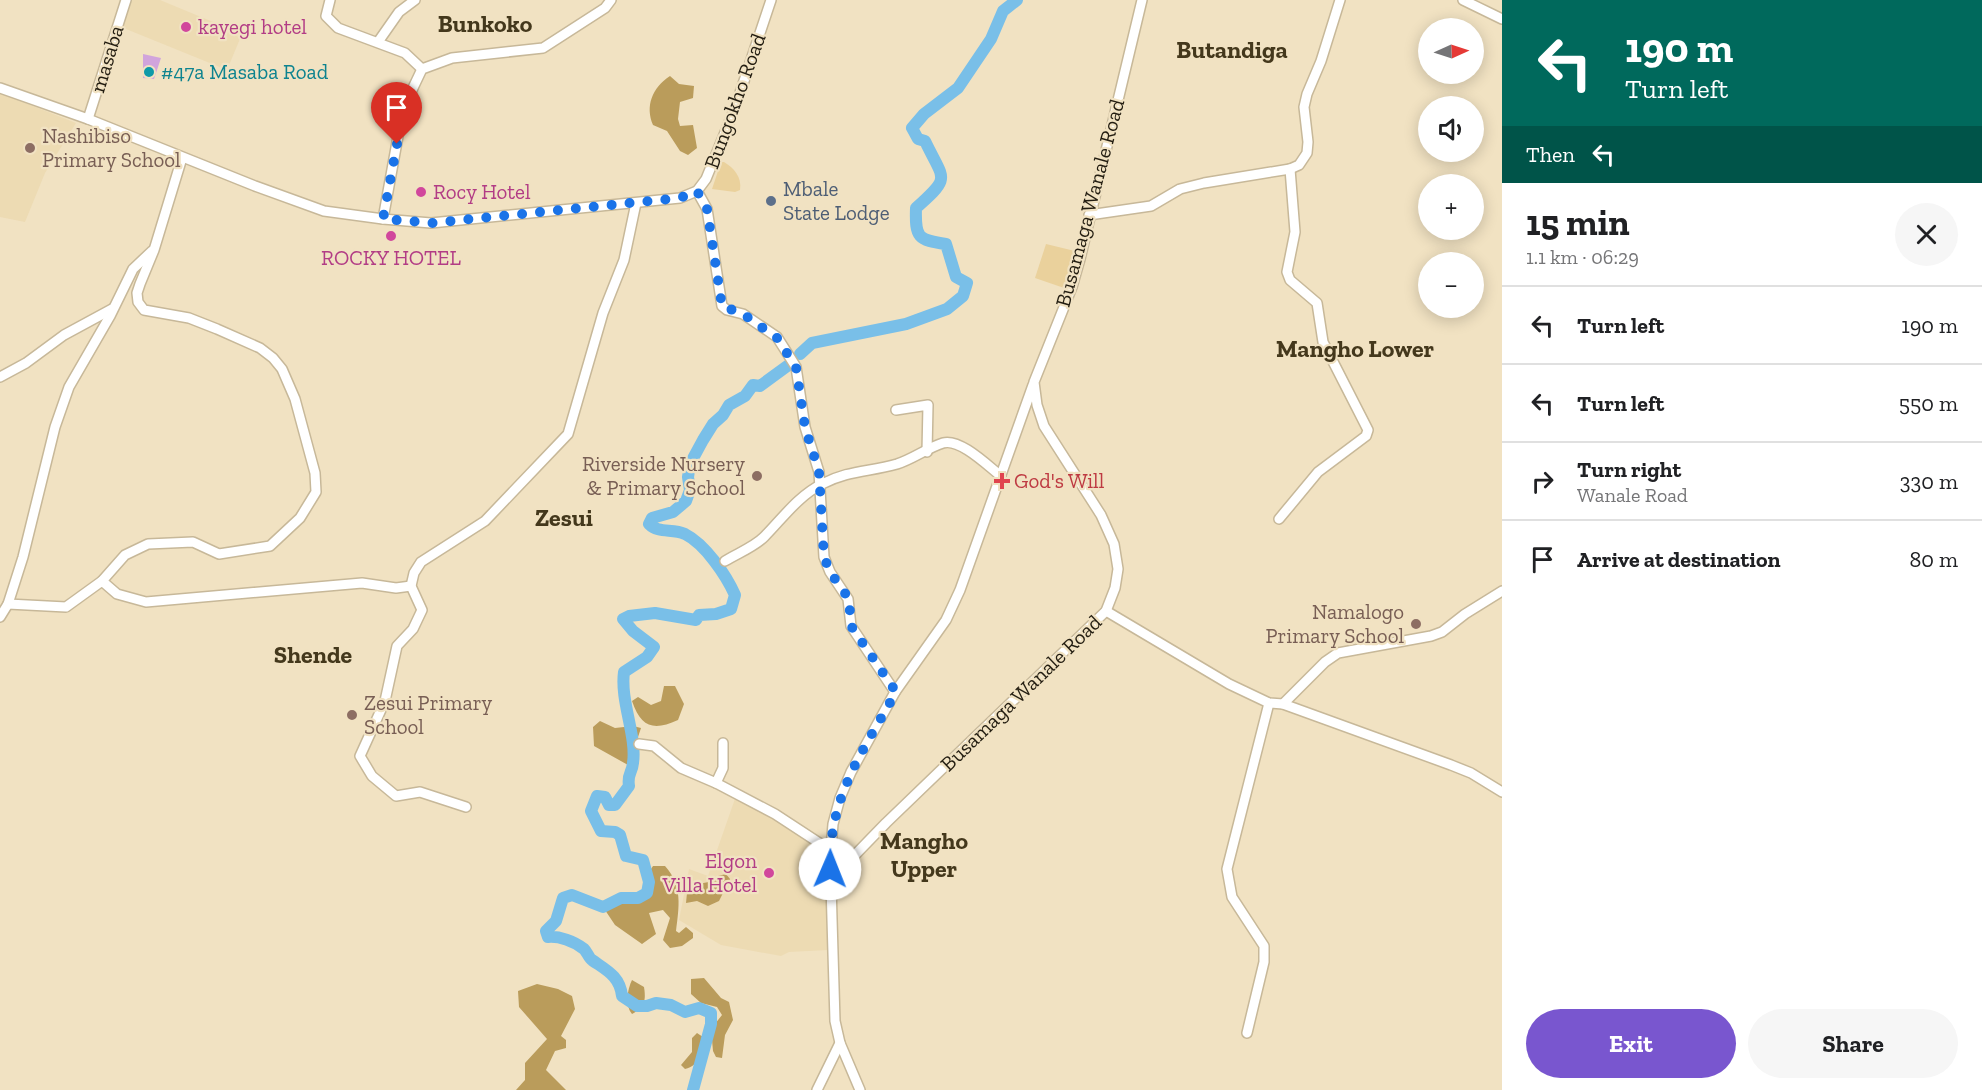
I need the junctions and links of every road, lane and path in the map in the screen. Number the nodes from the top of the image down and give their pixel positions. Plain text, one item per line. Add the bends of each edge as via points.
1 (126, 0) edge
2 (330, 0) edge
3 (415, 0) edge
4 (611, 0) edge
5 (771, 0) edge
6 (1142, 0) edge
7 (1340, 0) edge
8 (1463, 0) edge
9 (1502, 19) edge
10 (378, 42) junction
11 (422, 69) junction
12 (0, 88) edge
13 (88, 119) junction
14 (182, 158) junction
15 (1290, 169) junction
16 (693, 194) junction
17 (636, 203) junction
18 (1089, 215) junction
19 (383, 219) junction
20 (153, 250) junction
21 (114, 307) junction
22 (0, 377) edge
23 (1034, 382) junction
24 (896, 410) dead end
25 (927, 452) junction
26 (1001, 476) junction
27 (819, 485) junction
28 (1279, 519) dead end
29 (725, 561) dead end
30 (102, 581) junction
31 (411, 586) junction
32 (1502, 591) edge
33 (8, 604) junction
34 (1106, 610) junction
35 (0, 617) edge
36 (896, 692) junction
37 (1269, 703) junction
38 (1283, 704) junction
39 (723, 743) dead end
40 (639, 744) dead end
41 (716, 783) junction
42 (1502, 792) edge
43 (466, 807) dead end
44 (830, 850) junction
45 (831, 885) junction
46 (1247, 1033) dead end
47 (840, 1043) junction
48 (817, 1090) edge
49 (860, 1090) edge

1 - 13 street, masaba
2 - 10 street via 327,16 332,24
3 - 10 street via 399,12
4 - 11 street via 605,8 543,48 446,59
5 - 16 street, Bungokho Road via 718,153 706,179
6 - 18 street, Busamaga Wanale Road
7 - 15 street via 1306,101 1306,153 1299,165
8 - 9 street
10 - 11 street via 405,52
11 - 19 street via 403,109
12 - 13 street
13 - 14 street
14 - 19 street via 315,209
14 - 20 street
15 - 18 street via 1204,183 1180,189 1151,206
15 - 28 street via 1294,232 1287,272 1290,280 1317,303 1323,342 1368,430 1366,436 1318,472
16 - 17 street
16 - 27 street via 707,209 722,306 743,314 773,334 796,367 801,410
17 - 19 street via 432,223
17 - 31 street via 624,260 603,313 568,434 485,521 421,562
18 - 23 street, Busamaga Wanale Road via 1072,287
20 - 21 street via 133,269
20 - 30 street via 137,293 138,302 144,310 189,318 217,329 273,358 295,399 315,473 316,492 300,518 270,546 219,554 193,542 148,544 125,555
21 - 22 street
21 - 33 street via 69,387
23 - 26 street
23 - 34 street, Busamaga Wanale Road via 1044,426 1101,515 1114,544 1118,569
24 - 25 street via 928,405
25 - 26 street via 943,443 956,443
25 - 27 street
26 - 36 street via 946,620
27 - 29 street via 759,541
27 - 36 street via 826,565 849,599 851,626
30 - 31 street via 117,594 146,602 362,583
30 - 33 street via 66,607
31 - 43 street via 422,610 413,629 397,646 385,701 361,751 361,760 372,776 396,796 420,792
32 - 38 street via 1442,632 1338,653
33 - 35 street
34 - 37 street via 1229,684
34 - 45 street, Busamaga Wanale Road via 886,823
36 - 44 street via 840,798
37 - 38 street
37 - 46 street via 1227,869 1232,897 1264,946 1264,962
38 - 42 street via 1471,773
39 - 41 street via 723,768
40 - 41 street via 654,746 681,768
41 - 44 street
44 - 45 street
45 - 47 street via 833,995
47 - 48 street
47 - 49 street

